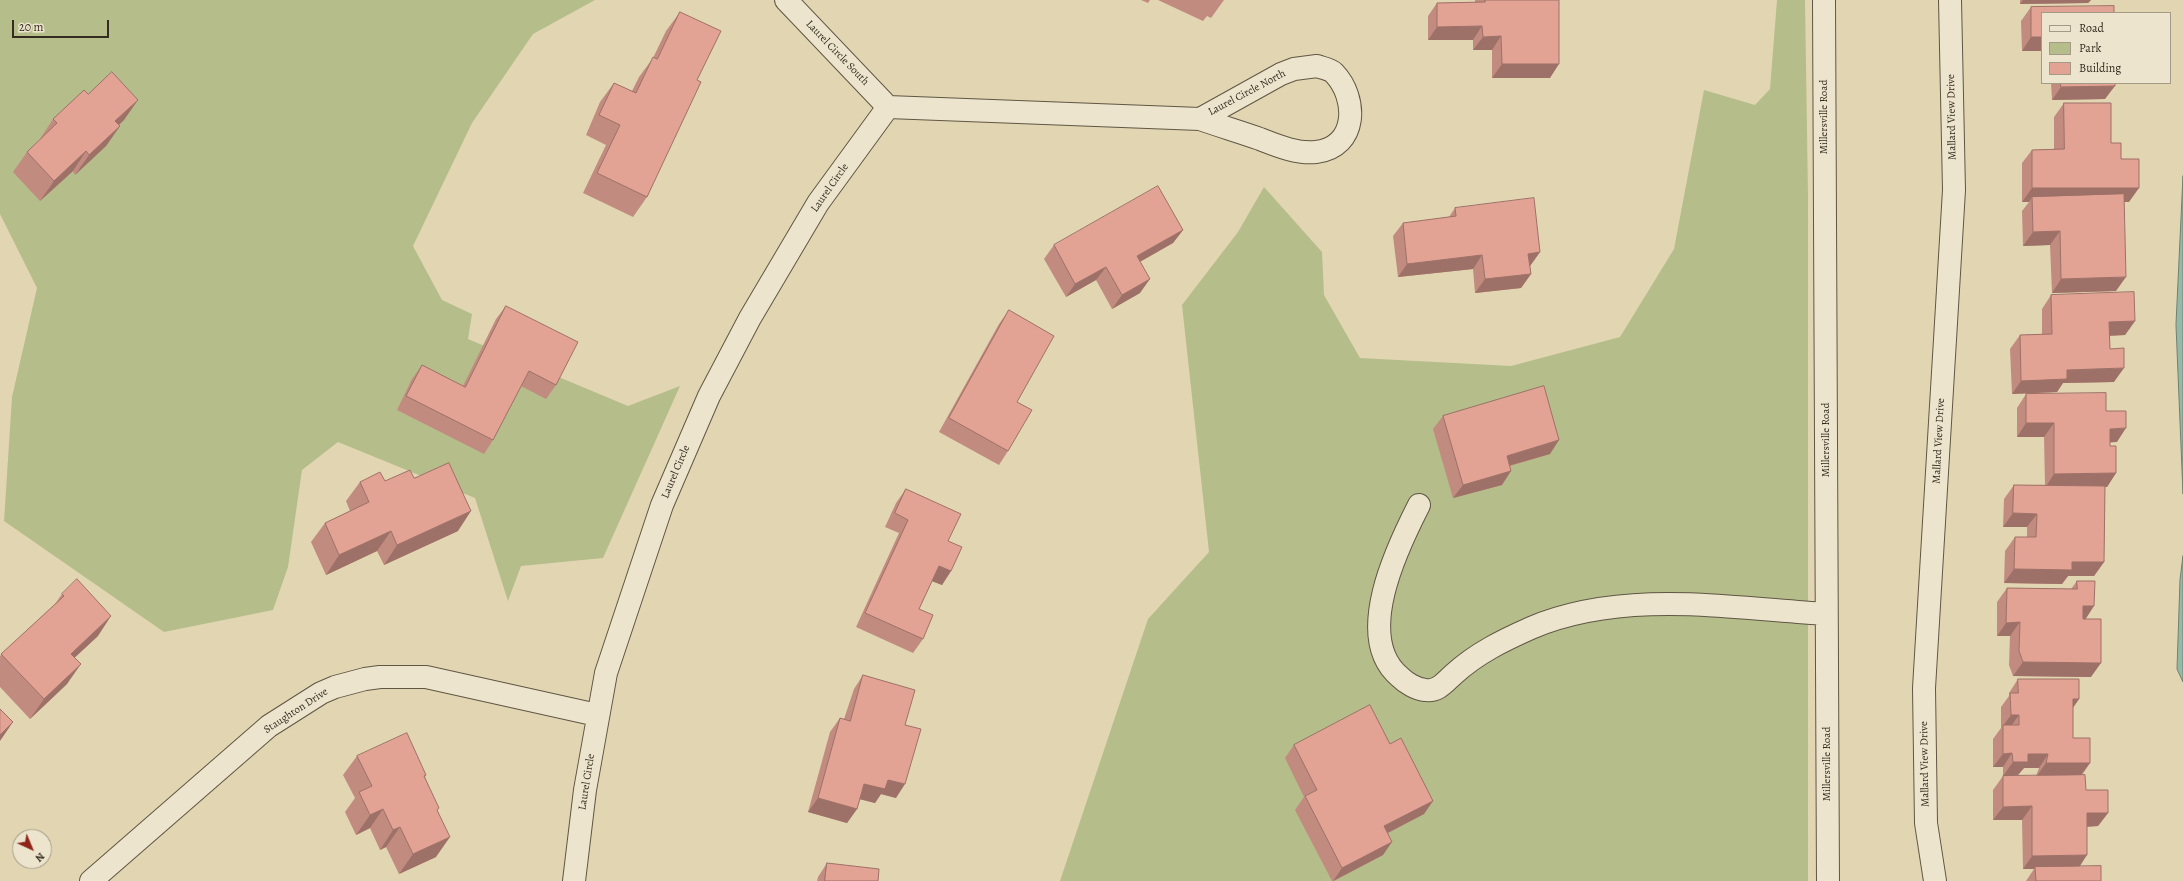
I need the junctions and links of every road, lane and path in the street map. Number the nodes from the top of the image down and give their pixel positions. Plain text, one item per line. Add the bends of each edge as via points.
1 (786, 0) edge
2 (1824, 0) edge
3 (1950, 0) edge
4 (888, 107) junction
5 (1200, 119) junction
6 (1420, 505) dead end
7 (1826, 614) junction
8 (597, 715) junction
9 (91, 881) edge
10 (574, 881) edge
11 (1828, 881) edge
12 (1935, 881) edge

1 - 4 street, Laurel Circle South
2 - 7 street, Millersville Road
3 - 12 street, Mallard View Drive via 1954,190 1924,688 1926,823
4 - 5 street, Laurel Circle North
4 - 8 street, Laurel Circle via 818,203 750,318 709,396 662,505 606,673
5 - 5 street, Laurel Circle North via 1302,152 1317,152 1339,141 1351,119 1350,107 1341,84 1333,72 1317,66 1294,69 1281,74
6 - 7 street via 1403,535 1384,589 1379,615 1384,660 1402,679 1425,690 1437,689 1498,642 1543,623 1590,610 1630,605 1693,605
7 - 11 street, Millersville Road
8 - 9 street, Staughton Drive via 426,678 372,678 335,687 269,726
8 - 10 street, Laurel Circle

